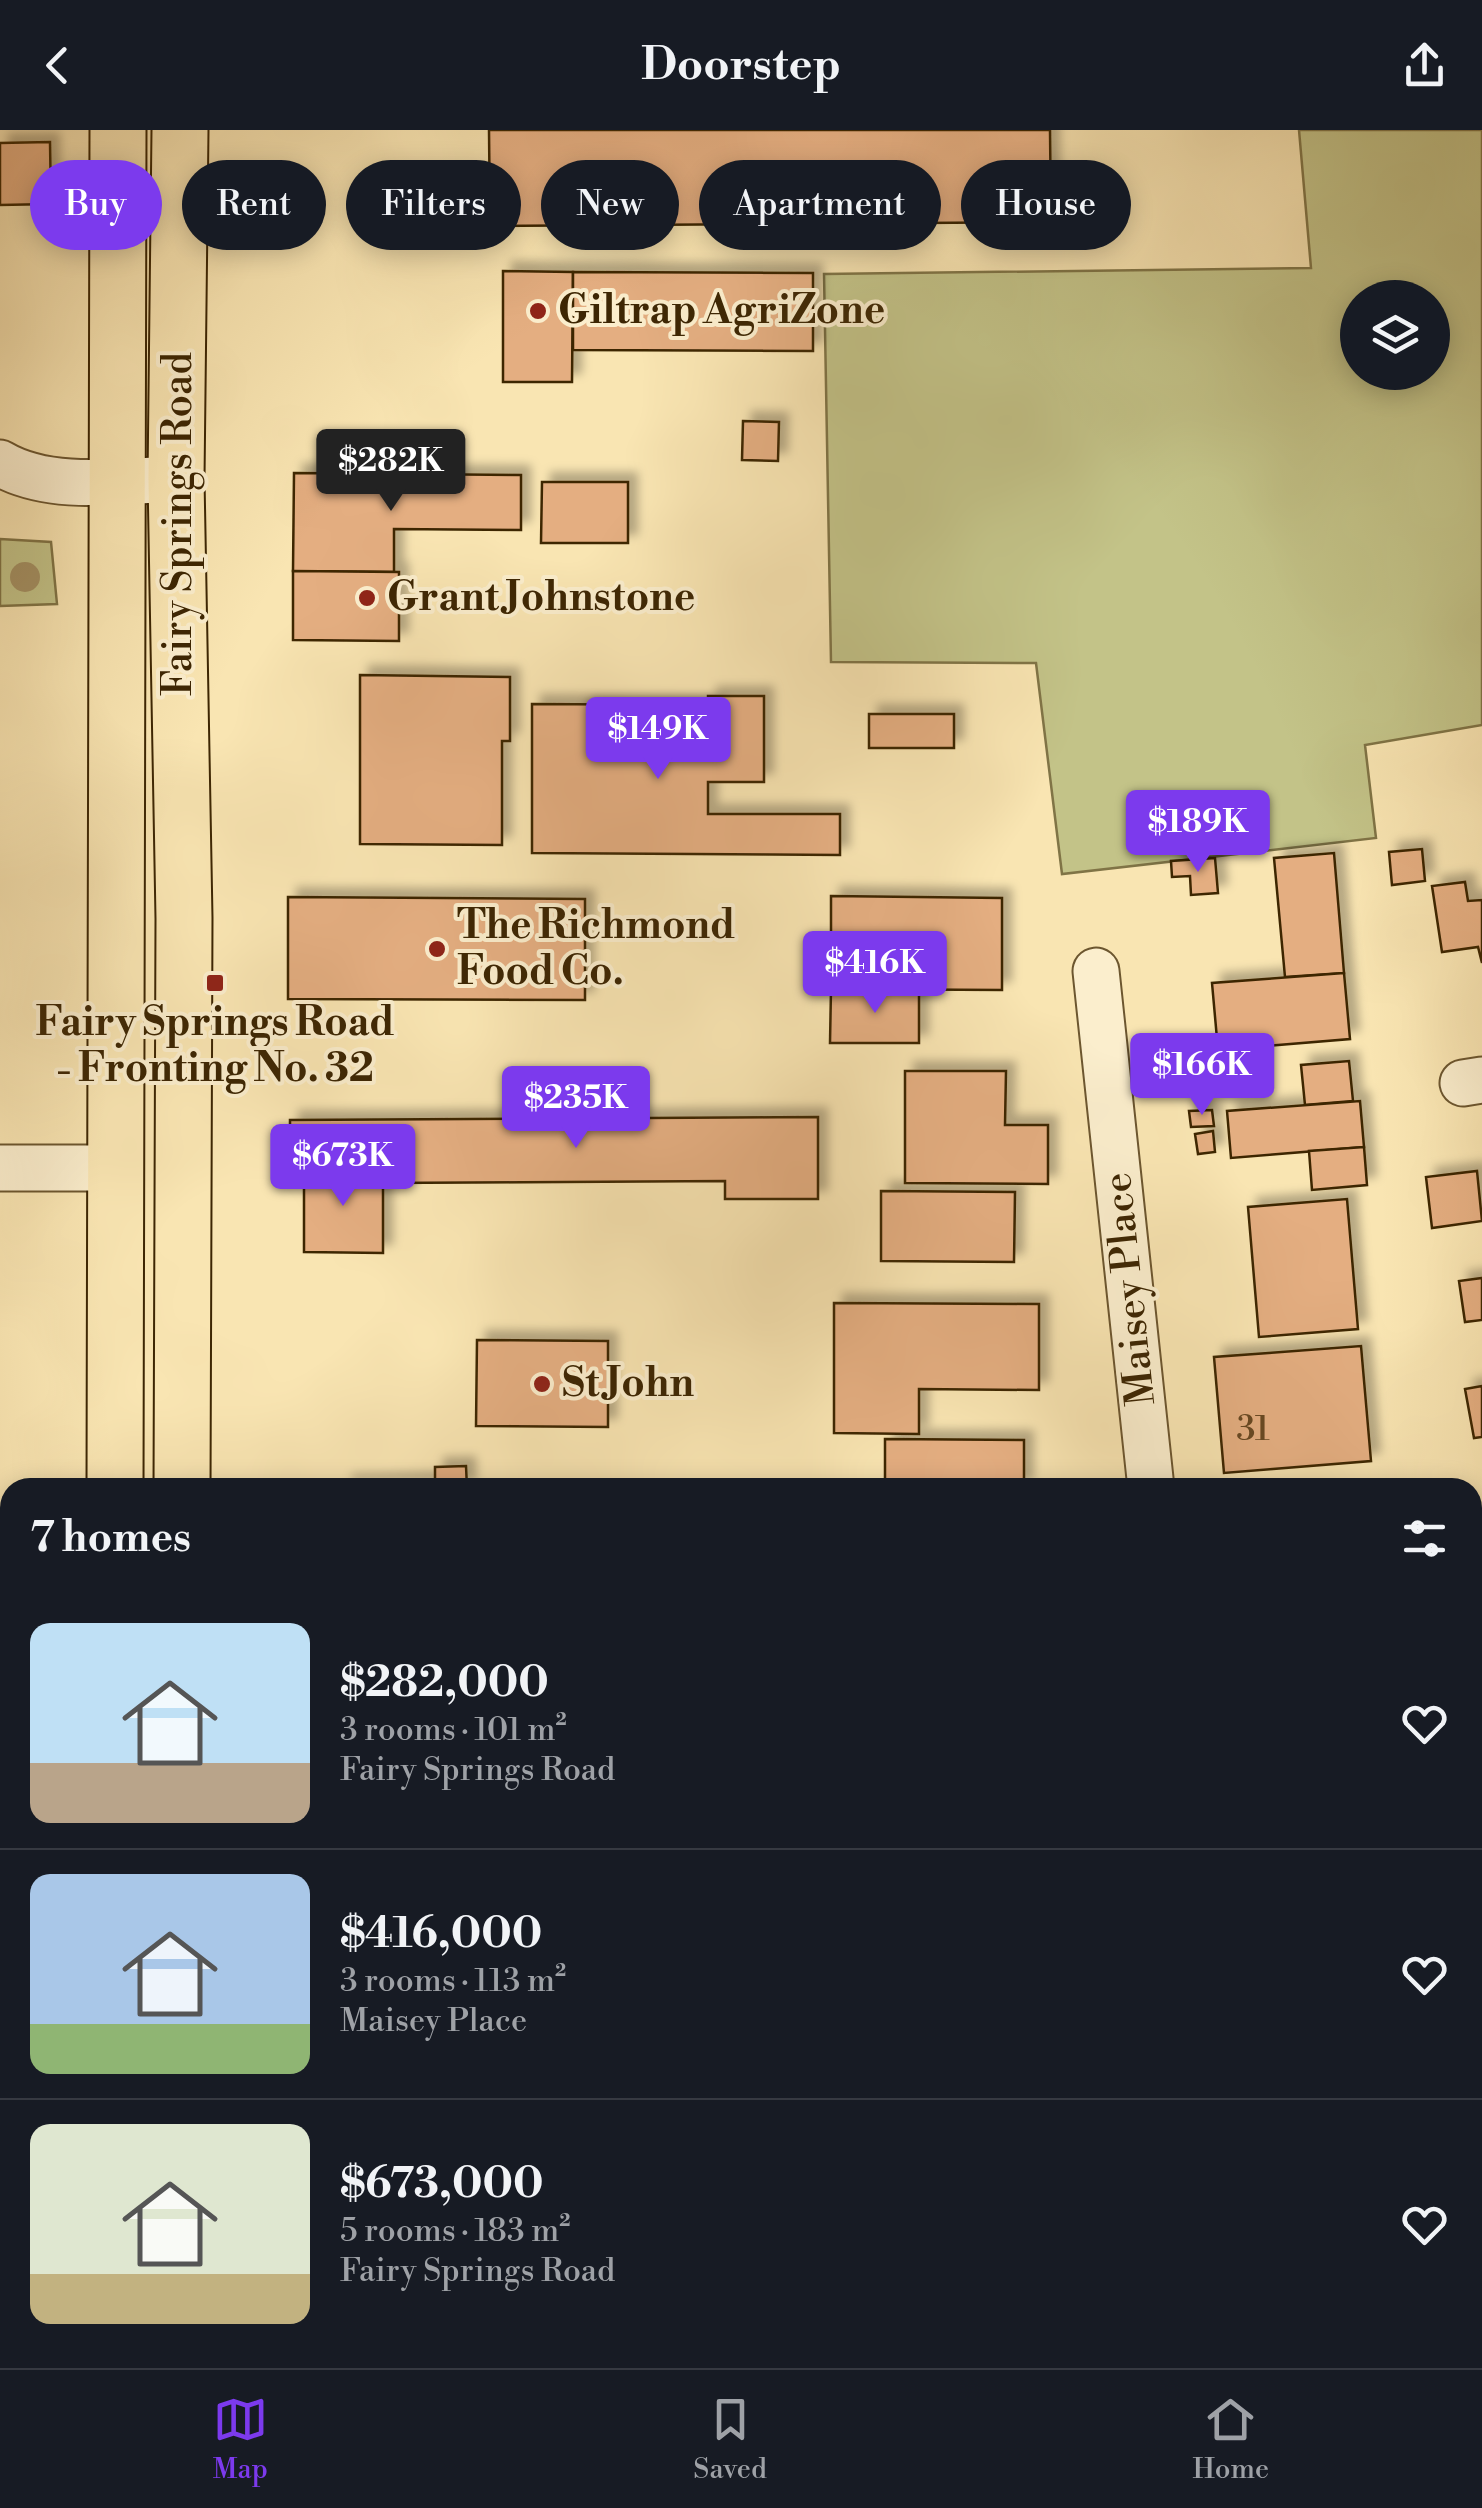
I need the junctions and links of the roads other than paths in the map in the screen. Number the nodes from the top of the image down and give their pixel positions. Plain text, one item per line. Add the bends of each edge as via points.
1 (118, 130) edge
2 (180, 130) edge
3 (0, 463) edge
4 (176, 480) junction
5 (120, 481) junction
6 (118, 918) junction
7 (184, 918) junction
8 (1096, 971) dead end
9 (0, 1168) edge
10 (116, 1168) junction
11 (115, 1478) edge
12 (182, 1478) edge
13 (1150, 1478) edge

1 - 5 highway, Fairy Springs Road
2 - 4 highway, Fairy Springs Road
3 - 5 street via 20,475
4 - 5 street
4 - 7 highway, Fairy Springs Road
5 - 6 highway, Fairy Springs Road
6 - 7 highway
6 - 10 highway, Fairy Springs Road
7 - 12 highway, Fairy Springs Road
8 - 13 street, Maisey Place
9 - 10 street
10 - 11 highway, Fairy Springs Road

